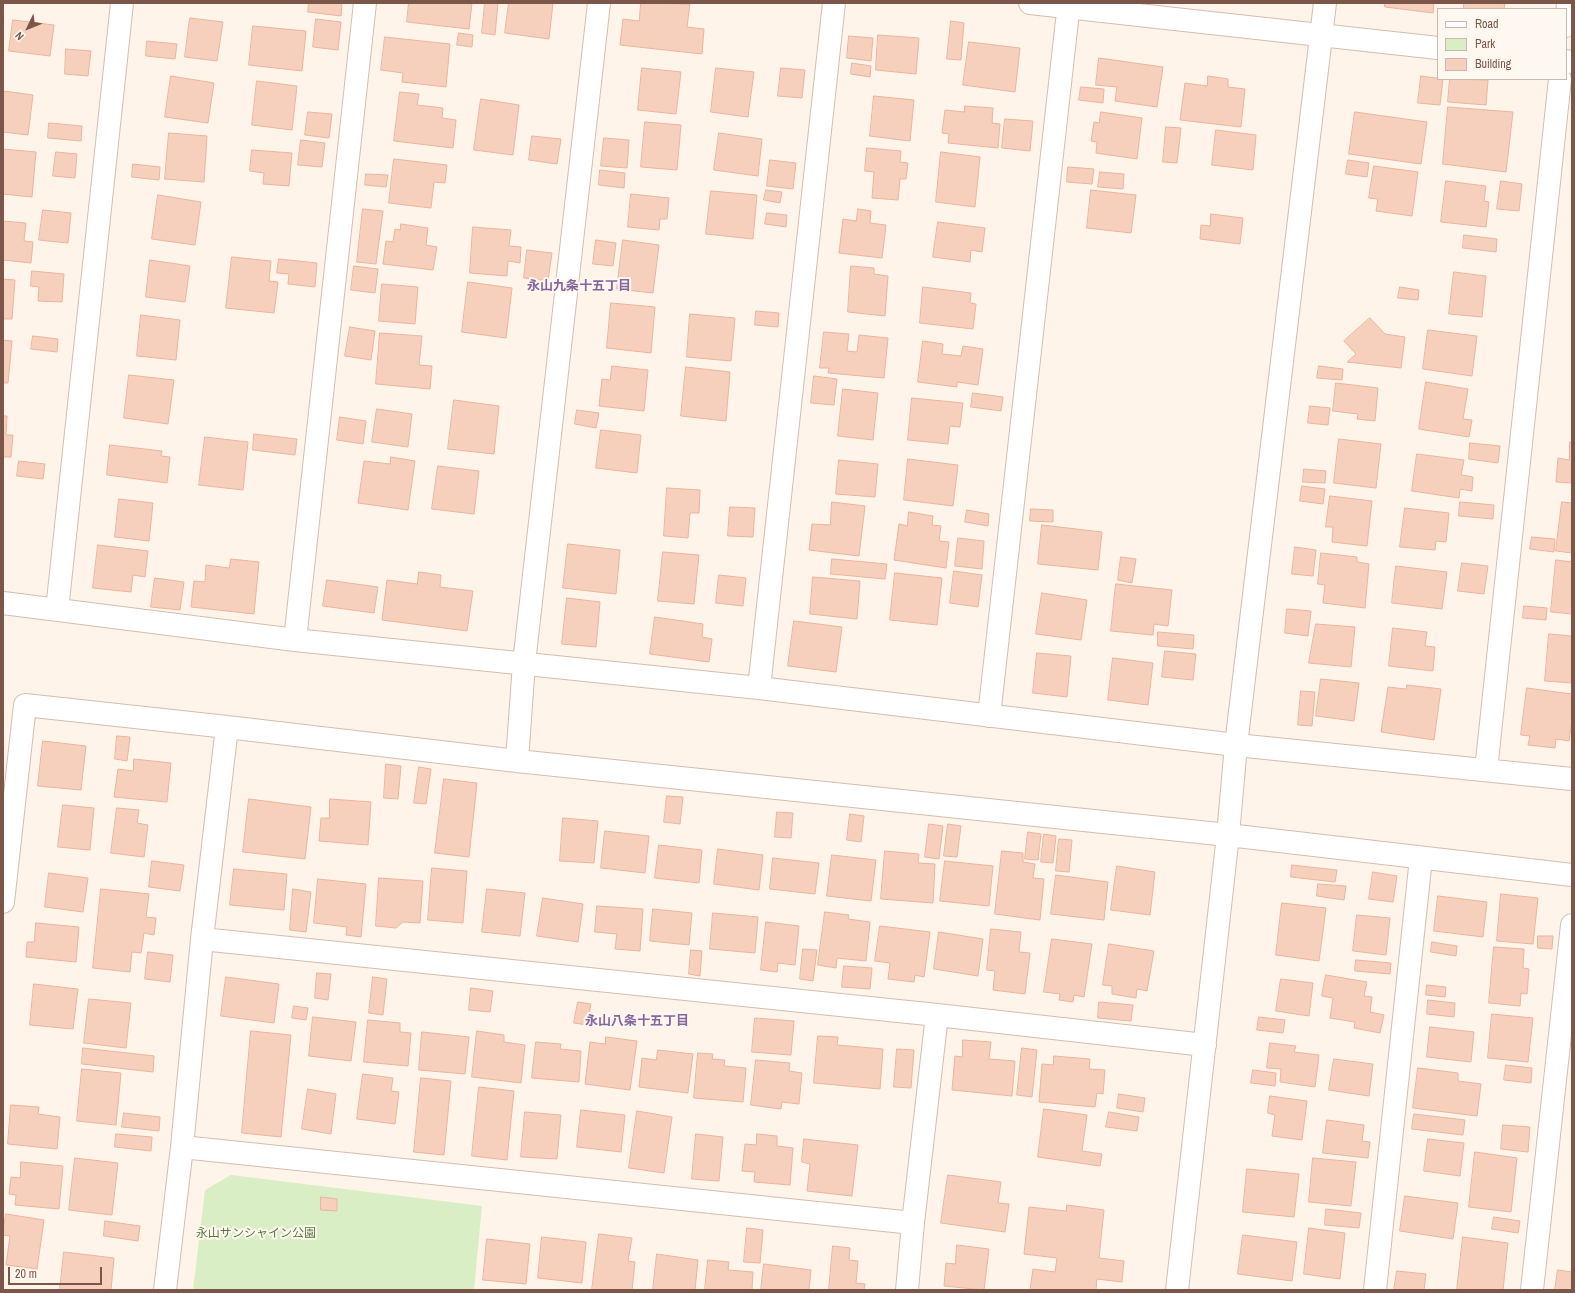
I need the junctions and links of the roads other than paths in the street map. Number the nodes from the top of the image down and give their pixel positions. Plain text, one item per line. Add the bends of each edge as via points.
1 (122, 3) edge
2 (365, 3) edge
3 (599, 3) edge
4 (834, 3) edge
5 (1030, 3) edge
6 (1325, 3) edge
7 (1568, 3) edge
8 (1069, 5) edge
9 (1567, 14) edge
10 (1321, 35) junction
11 (1437, 48) edge
12 (1560, 80) edge
13 (3, 603) edge
14 (57, 610) junction
15 (295, 640) junction
16 (524, 663) junction
17 (759, 688) junction
18 (989, 716) junction
19 (227, 727) junction
20 (1236, 745) junction
21 (517, 761) junction
22 (1486, 770) junction
23 (1572, 779) edge
24 (1228, 835) junction
25 (1421, 858) junction
26 (1572, 875) edge
27 (3, 902) edge
28 (1572, 925) edge
29 (202, 940) junction
30 (937, 1016) junction
31 (1205, 1046) junction
32 (182, 1147) junction
33 (913, 1223) junction
34 (165, 1290) edge
35 (907, 1290) edge
36 (1177, 1290) edge
37 (1375, 1290) edge
38 (1532, 1290) edge

1 - 14 street
2 - 15 street
3 - 16 street
4 - 17 street
5 - 8 street
6 - 10 street
7 - 9 street
8 - 10 street
8 - 18 street
10 - 11 street
10 - 20 street
12 - 22 street
13 - 14 street
14 - 15 street
15 - 16 street
16 - 17 street
16 - 21 street
17 - 18 street
18 - 20 street
19 - 21 street
19 - 27 street via 25,705
19 - 29 street
20 - 22 street
20 - 24 street
21 - 24 street
22 - 23 street
24 - 25 street
24 - 31 street
25 - 26 street
25 - 37 street
28 - 38 street
29 - 30 street
29 - 32 street
30 - 31 street
30 - 33 street
31 - 36 street
32 - 33 street
32 - 34 street
33 - 35 street

